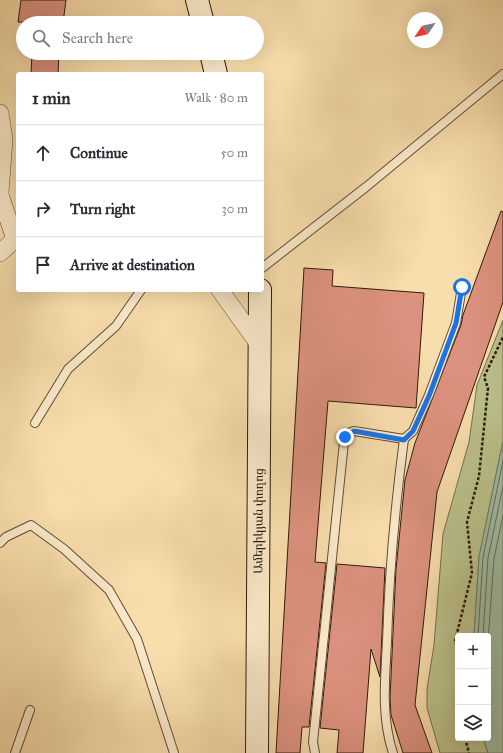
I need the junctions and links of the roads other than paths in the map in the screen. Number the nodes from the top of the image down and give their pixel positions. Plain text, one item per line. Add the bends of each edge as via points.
1 (197, 0) edge
2 (201, 16) edge
3 (213, 60) edge
4 (216, 72) edge
5 (503, 74) edge
6 (0, 114) edge
7 (0, 194) edge
8 (16, 238) edge
9 (0, 254) edge
10 (264, 266) edge
11 (462, 287) dead end
12 (141, 292) edge
13 (221, 292) edge
14 (260, 292) edge
15 (260, 346) junction
16 (35, 423) dead end
17 (404, 440) junction
18 (0, 544) edge
19 (30, 710) dead end
20 (15, 753) edge
21 (174, 753) edge
22 (257, 753) edge
23 (315, 753) edge
24 (393, 753) edge

1 - 2 street
3 - 4 street
5 - 10 lane via 366,187
6 - 7 street via 4,139
7 - 8 street
8 - 9 street
11 - 17 lane via 456,323 429,396 413,431
12 - 16 lane via 116,326 68,369
13 - 15 street
14 - 15 street, Ամերիկյան փողոց
15 - 22 street, Ամերիկյան փողոց
17 - 23 lane via 354,431 345,437 313,742
17 - 24 lane via 396,496 388,595 384,710
18 - 21 lane via 6,537 31,525 64,549 109,590 137,639
19 - 20 lane

